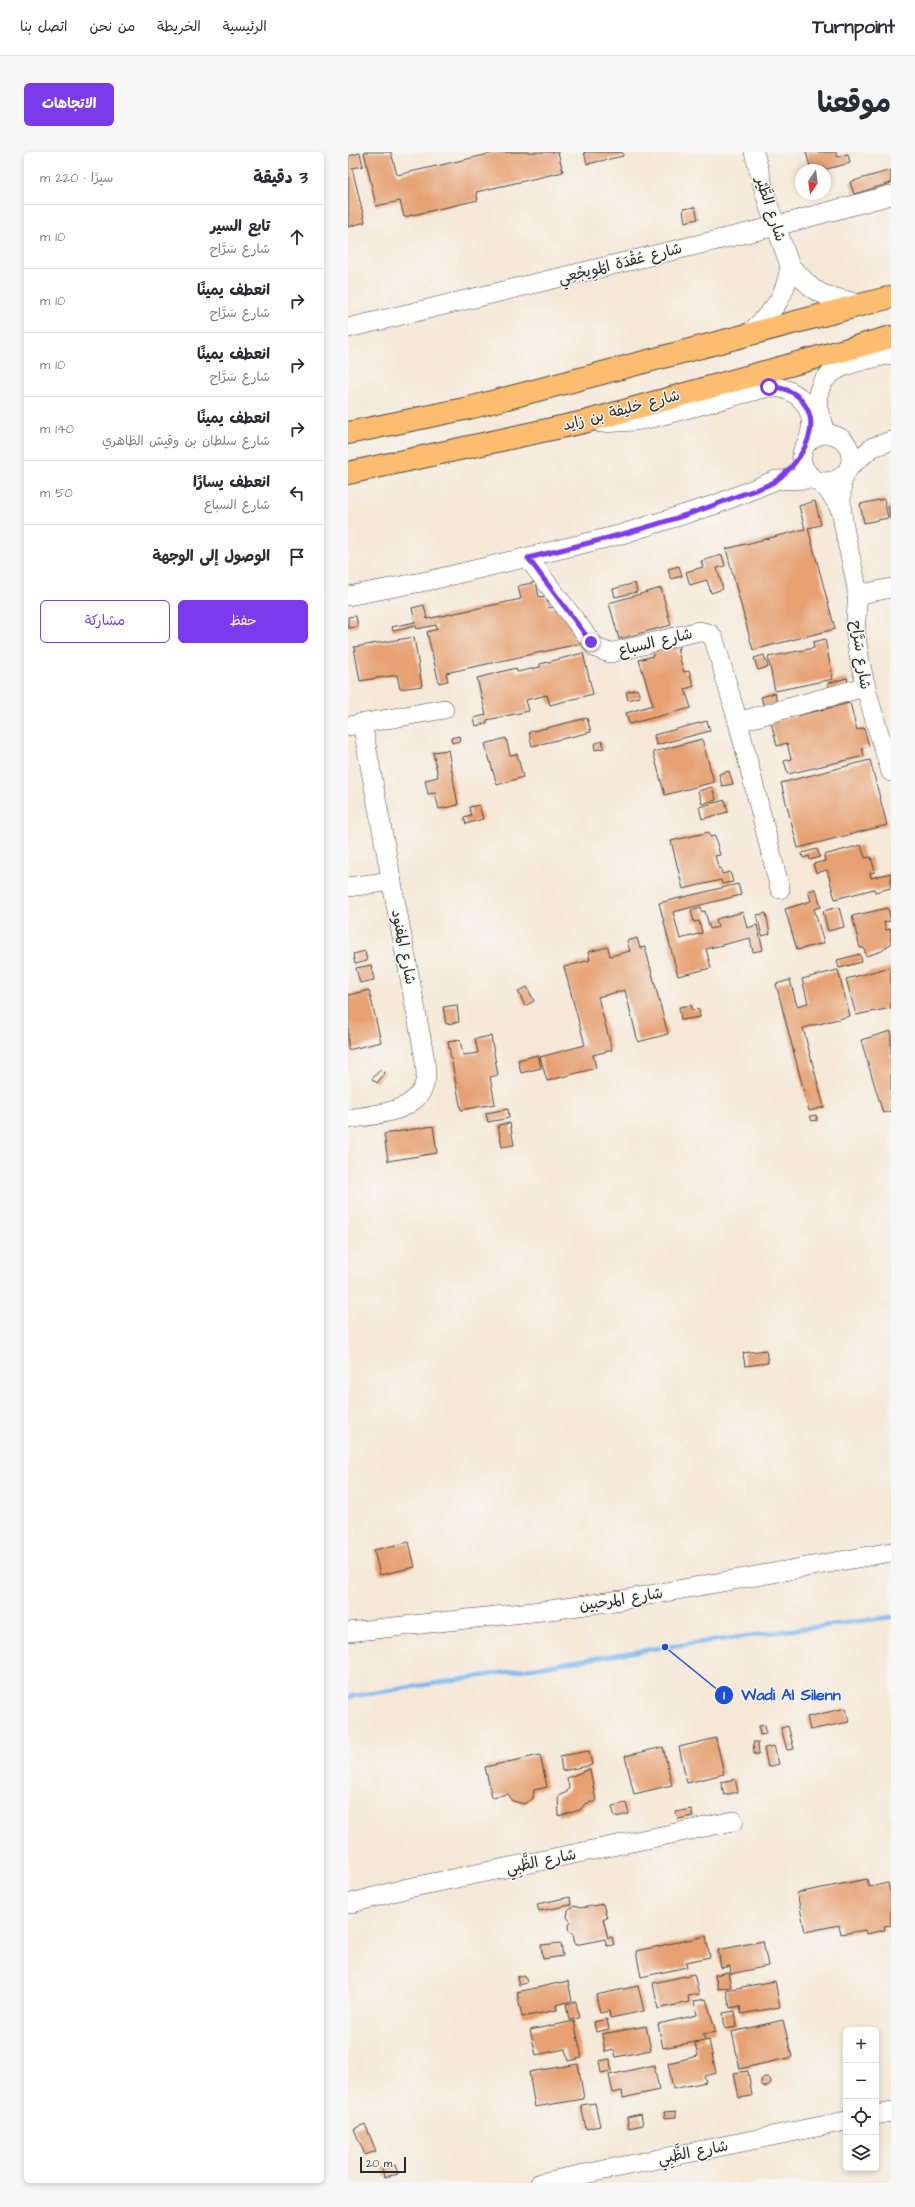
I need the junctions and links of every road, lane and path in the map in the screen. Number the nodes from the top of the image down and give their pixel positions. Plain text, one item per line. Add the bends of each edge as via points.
1 (754, 152) edge
2 (891, 195) edge
3 (776, 226) junction
4 (790, 266) junction
5 (891, 297) edge
6 (863, 305) junction
7 (348, 328) edge
8 (747, 336) junction
9 (891, 337) edge
10 (891, 354) edge
11 (584, 422) junction
12 (348, 433) edge
13 (839, 438) junction
14 (886, 442) edge
15 (805, 447) junction
16 (846, 471) junction
17 (348, 473) edge
18 (776, 480) junction
19 (816, 480) junction
20 (841, 511) junction
21 (528, 558) junction
22 (891, 588) edge
23 (857, 595) junction
24 (348, 596) edge
25 (864, 687) junction
26 (444, 709) dead end
27 (738, 722) junction
28 (355, 725) edge
29 (891, 772) edge
30 (392, 881) junction
31 (348, 886) edge
32 (780, 889) dead end
33 (348, 1119) edge
34 (891, 1552) edge
35 (348, 1632) edge
36 (734, 1821) dead end
37 (348, 1904) edge
38 (891, 2112) edge
39 (879, 2114) edge
40 (843, 2122) edge
41 (540, 2183) edge

1 - 3 street, شارع الطَّيْر
2 - 3 street, شارع عُقْدَة المُوِيجْعِي
3 - 4 street, شارع الطَّيْر
3 - 7 street, شارع عُقْدَة المُوِيجْعِي
4 - 6 street, شارع الطَّيْر via 813,290
4 - 8 street, شارع الطَّيْر via 787,285 776,307
5 - 6 highway
6 - 8 highway
8 - 12 highway via 476,406
9 - 11 highway, شارع خليفة بن زايد
10 - 13 street via 836,369 822,383 818,392 818,412 822,421
11 - 15 street via 635,421 769,387 780,387 799,396 810,414 811,429
11 - 17 highway, شارع خليفة بن زايد
13 - 14 street via 862,444
13 - 15 street via 819,435
13 - 16 street via 850,453
14 - 16 street via 864,453
15 - 18 street via 791,466
15 - 19 street via 802,463 804,470
16 - 19 street via 832,482
16 - 20 street, شارع سَرَّاح via 840,494
18 - 19 street
18 - 21 street via 659,524
19 - 20 street, شارع سَرَّاح via 832,495
20 - 23 street, شارع سَرَّاح
21 - 24 street
21 - 27 street, شارع السباع via 596,648 602,652 610,653 699,631 710,634 716,644
22 - 23 street
23 - 25 street, شارع سَرَّاح via 854,619
25 - 27 street
25 - 29 street, شارع سَرَّاح
26 - 28 street, شارع المفنود
27 - 32 street, شارع السباع
28 - 30 street, شارع المفنود
30 - 31 street
30 - 33 street, شارع المفنود via 426,1075 420,1094 405,1107
34 - 35 street, شارع المرحبين via 621,1600
36 - 37 street, شارع الظَّبِي via 408,1888
38 - 39 street
40 - 41 street, شارع الظَّبِي

